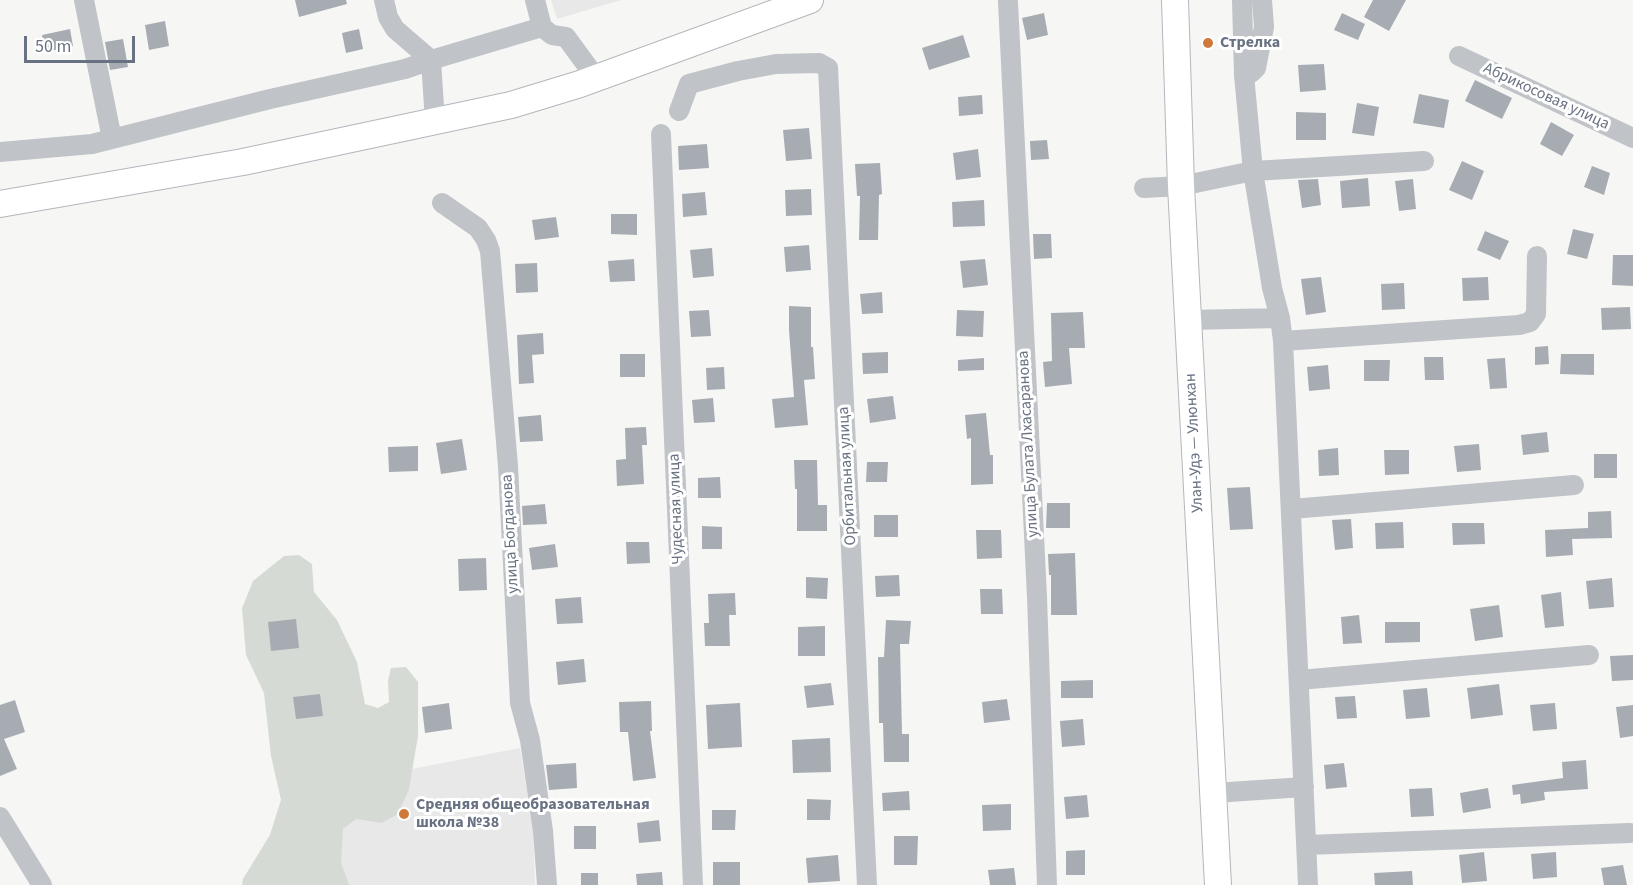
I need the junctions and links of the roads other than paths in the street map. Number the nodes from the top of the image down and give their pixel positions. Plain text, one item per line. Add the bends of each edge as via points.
1 (84, 0) edge
2 (384, 0) edge
3 (535, 0) edge
4 (810, 0) edge
5 (1175, 0) edge
6 (1242, 0) edge
7 (1262, 0) edge
8 (1008, 2) dead end
9 (772, 6) edge
10 (542, 27) junction
11 (1459, 56) dead end
12 (430, 60) junction
13 (1244, 75) junction
14 (596, 78) junction
15 (679, 111) dead end
16 (435, 122) junction
17 (661, 134) dead end
18 (1633, 138) edge
19 (112, 139) junction
20 (0, 152) edge
21 (1424, 161) dead end
22 (1253, 171) junction
23 (1181, 186) junction
24 (1144, 188) dead end
25 (442, 203) dead end
26 (0, 204) edge
27 (1537, 256) dead end
28 (1280, 318) junction
29 (1188, 320) junction
30 (1283, 341) junction
31 (1574, 485) dead end
32 (1292, 509) junction
33 (1589, 655) dead end
34 (1299, 680) junction
35 (1304, 787) junction
36 (1214, 793) junction
37 (0, 817) edge
38 (1630, 833) dead end
39 (1307, 845) junction
40 (42, 885) edge
41 (547, 885) edge
42 (693, 885) edge
43 (867, 885) edge
44 (1047, 885) edge
45 (1218, 885) edge
46 (1308, 885) edge

1 - 19 street
2 - 12 street via 395,29
3 - 10 street
4 - 9 main road
5 - 23 main road, Улан-Удэ — Улюнхан
6 - 13 street
7 - 13 street via 1264,27 1256,68
8 - 44 street, улица Булата Лхасаранова
9 - 14 main road
10 - 12 street
10 - 14 street via 552,35 566,37
11 - 18 street, Абрикосовая улица
12 - 16 street
12 - 19 street
13 - 22 street
14 - 16 main road via 511,105
15 - 43 street, Орбитальная улица via 689,84 776,64 819,63 828,68
16 - 26 main road via 243,162
17 - 42 street, Чудесная улица
19 - 20 street
21 - 22 street
22 - 23 street
22 - 28 street
23 - 24 street
23 - 29 main road, Улан-Удэ — Улюнхан
25 - 41 street, улица Богданова via 478,228 490,251 508,466 520,703 530,740
27 - 30 street via 1536,314 1530,322
28 - 29 street
28 - 30 street
29 - 36 main road, Улан-Удэ — Улюнхан
30 - 32 street
31 - 32 street
32 - 34 street
33 - 34 street
34 - 35 street
35 - 36 street
35 - 39 street
36 - 45 main road, Улан-Удэ — Улюнхан
37 - 40 street
38 - 39 street
39 - 46 street

